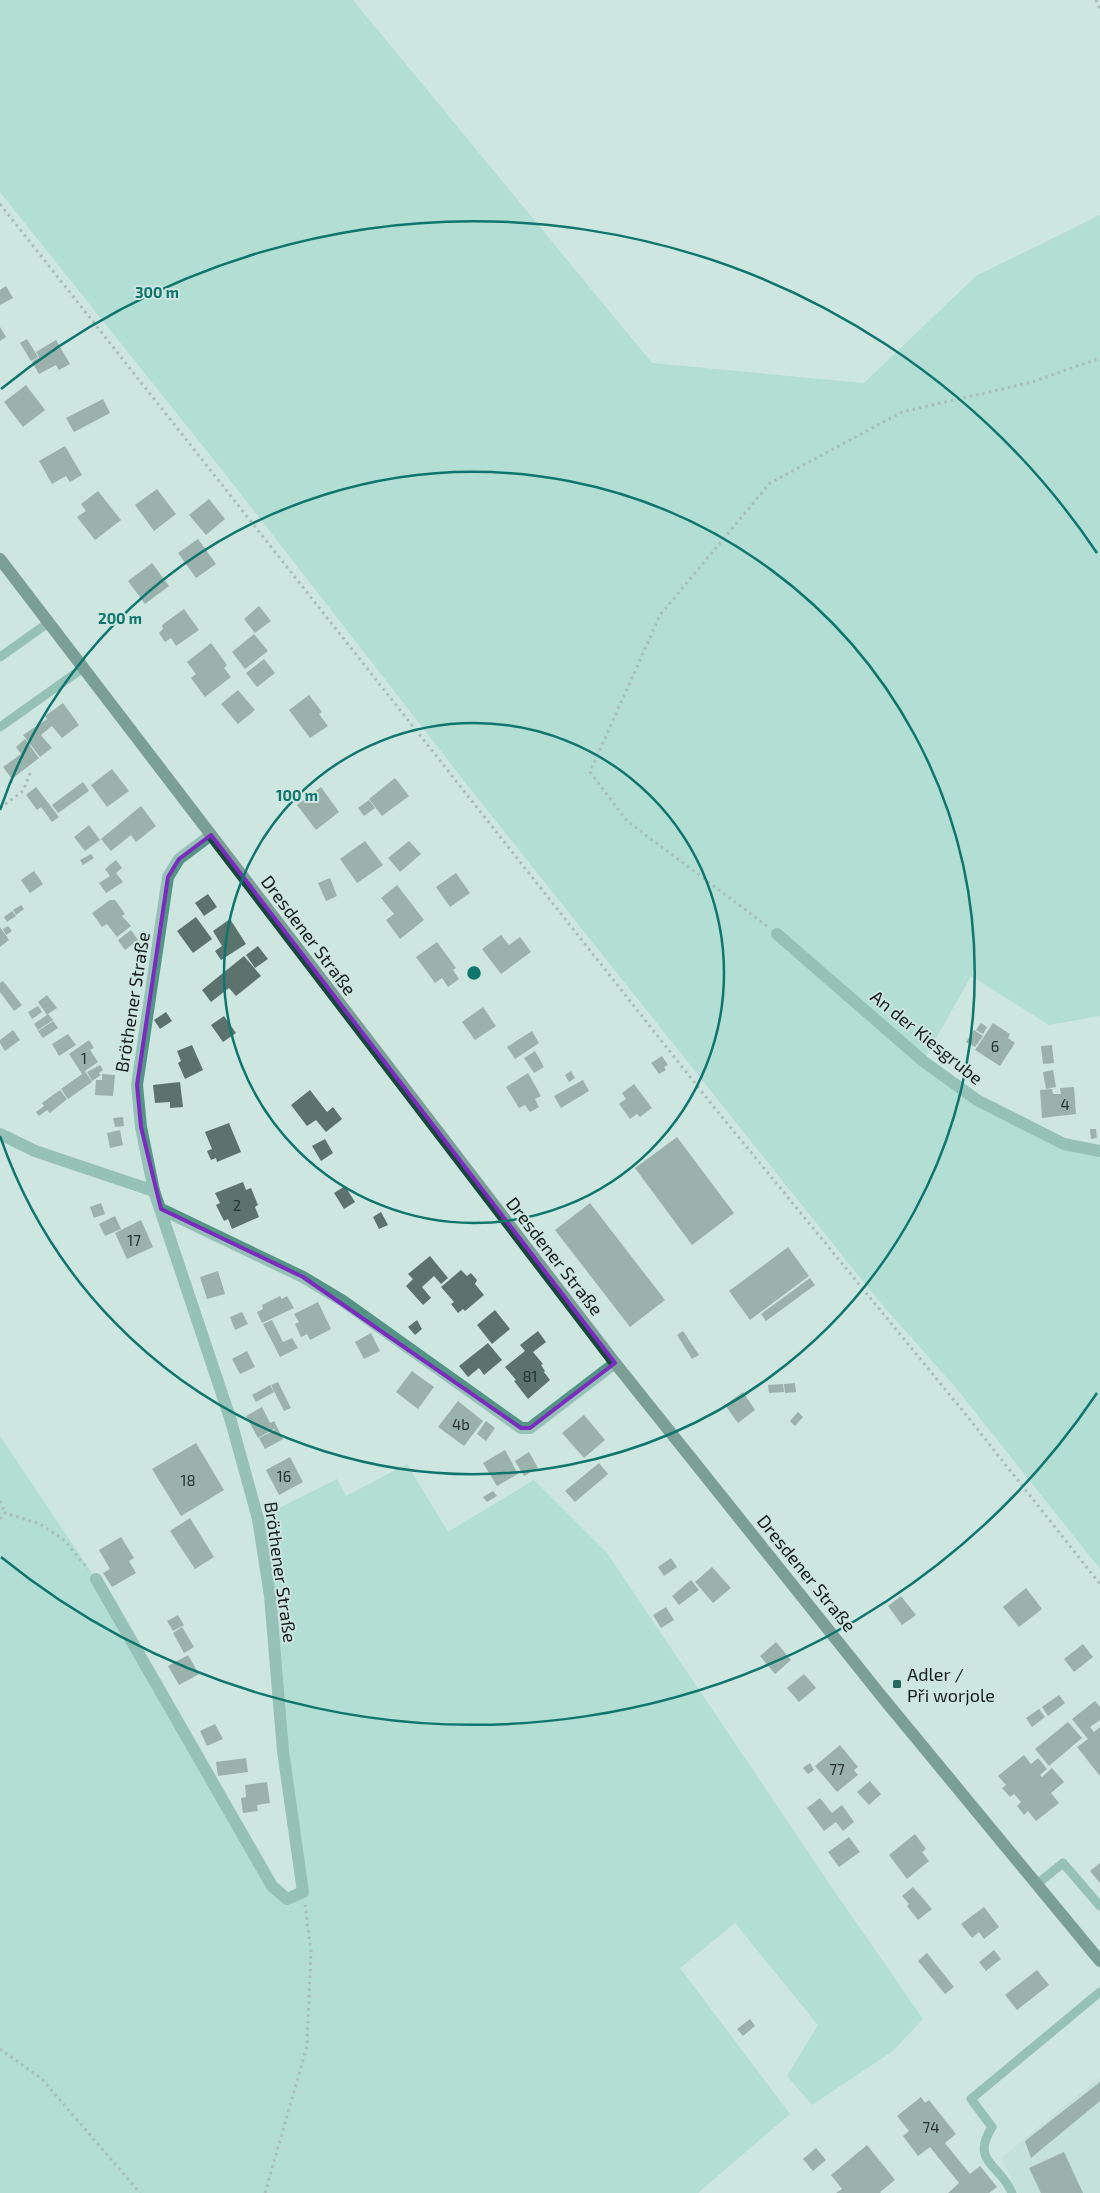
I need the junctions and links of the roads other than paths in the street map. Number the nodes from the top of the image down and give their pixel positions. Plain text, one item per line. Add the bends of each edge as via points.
1 (0, 559) edge
2 (48, 623) junction
3 (0, 657) edge
4 (83, 668) junction
5 (0, 727) edge
6 (211, 836) junction
7 (777, 934) road end
8 (0, 1134) edge
9 (1100, 1150) edge
10 (154, 1192) junction
11 (161, 1209) junction
12 (615, 1363) junction
13 (96, 1579) road end
14 (1037, 1884) junction
15 (1100, 1906) edge
16 (1100, 1961) edge
17 (1100, 1992) edge
18 (1012, 2193) edge

1 - 2 main road, Dresdener Straße
2 - 3 lane
2 - 4 main road, Dresdener Straße
4 - 5 lane
4 - 6 main road, Dresdener Straße
6 - 10 street, Bröthener Straße via 179,859 168,877 137,1085 140,1127
6 - 12 main road, Dresdener Straße
7 - 9 street, An der Kiesgrube via 923,1061 977,1100 1064,1144
8 - 10 street via 35,1151
10 - 11 street, Bröthener Straße
11 - 12 street via 319,1286 521,1428 530,1428
11 - 13 street, Bröthener Straße via 231,1421 258,1518 270,1596 282,1751 303,1892 287,1898 272,1886
12 - 14 main road, Dresdener Straße
14 - 15 lane via 1063,1863
14 - 16 main road, Dresdener Straße
17 - 18 lane via 971,2099 992,2127 984,2139 986,2157

